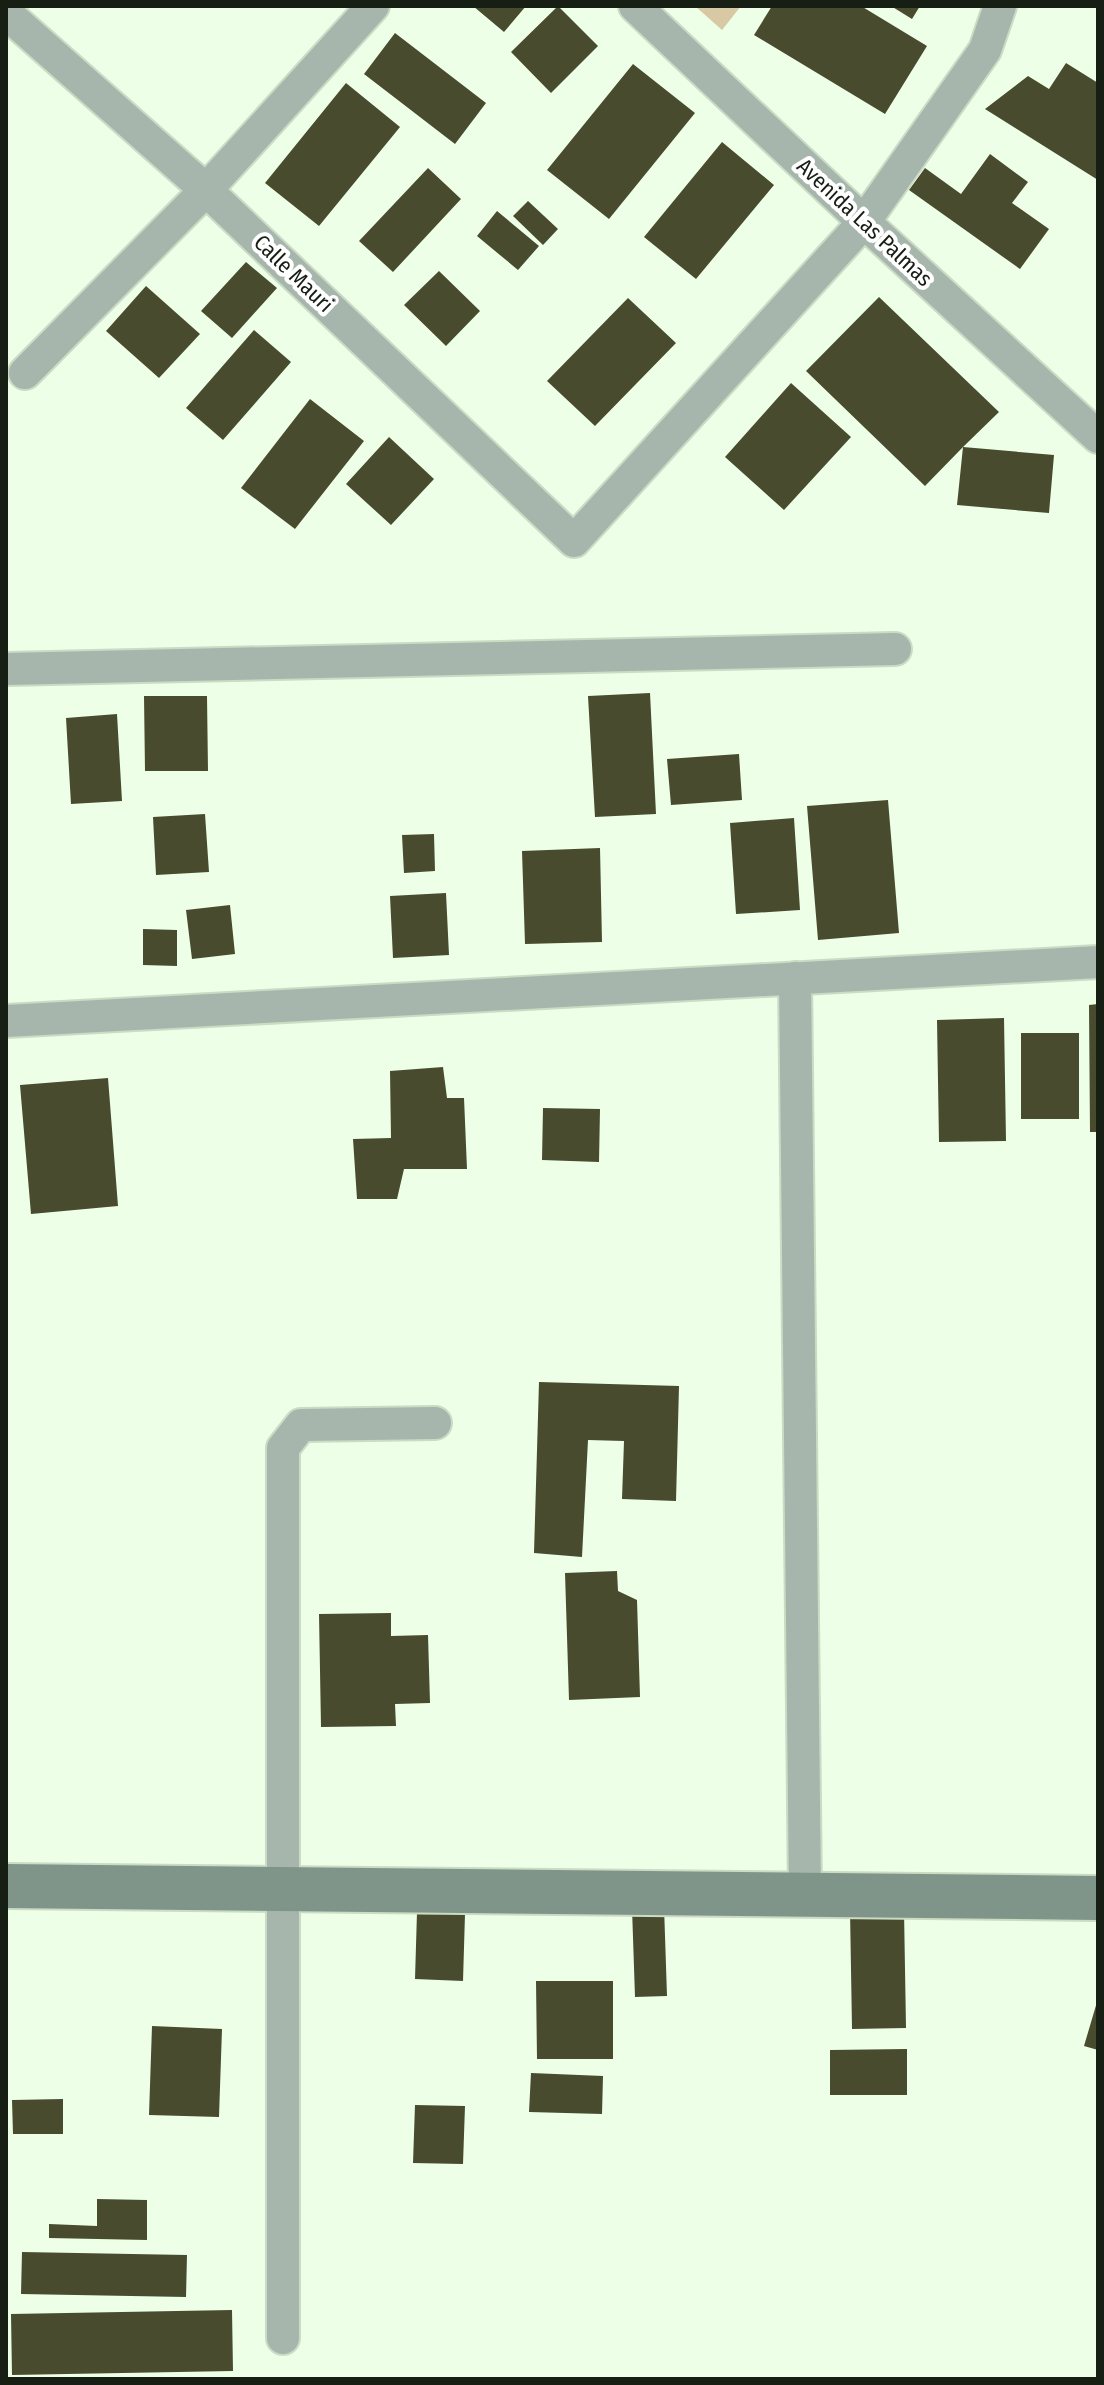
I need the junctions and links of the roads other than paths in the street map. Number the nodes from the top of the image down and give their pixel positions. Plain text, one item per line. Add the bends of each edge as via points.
1 (373, 6) edge
2 (635, 6) edge
3 (1000, 6) edge
4 (6, 13) edge
5 (206, 190) junction
6 (864, 222) junction
7 (25, 373) dead end
8 (1098, 437) edge
9 (895, 649) dead end
10 (6, 669) edge
11 (1098, 962) edge
12 (795, 978) junction
13 (6, 1021) edge
14 (435, 1423) dead end
15 (6, 1886) edge
16 (283, 1889) junction
17 (805, 1894) junction
18 (1098, 1898) edge
19 (283, 2338) dead end

1 - 5 street
2 - 6 street, Avenida Las Palmas
3 - 6 street via 985,50
4 - 5 street, Calle Mauri
5 - 6 street, Calle Mauri via 574,541
5 - 7 street
6 - 8 street, Avenida Las Palmas
9 - 10 street
11 - 12 street
12 - 13 street
12 - 17 street
14 - 16 street via 301,1425 283,1448
15 - 16 street
16 - 17 street
16 - 19 street
17 - 18 street

